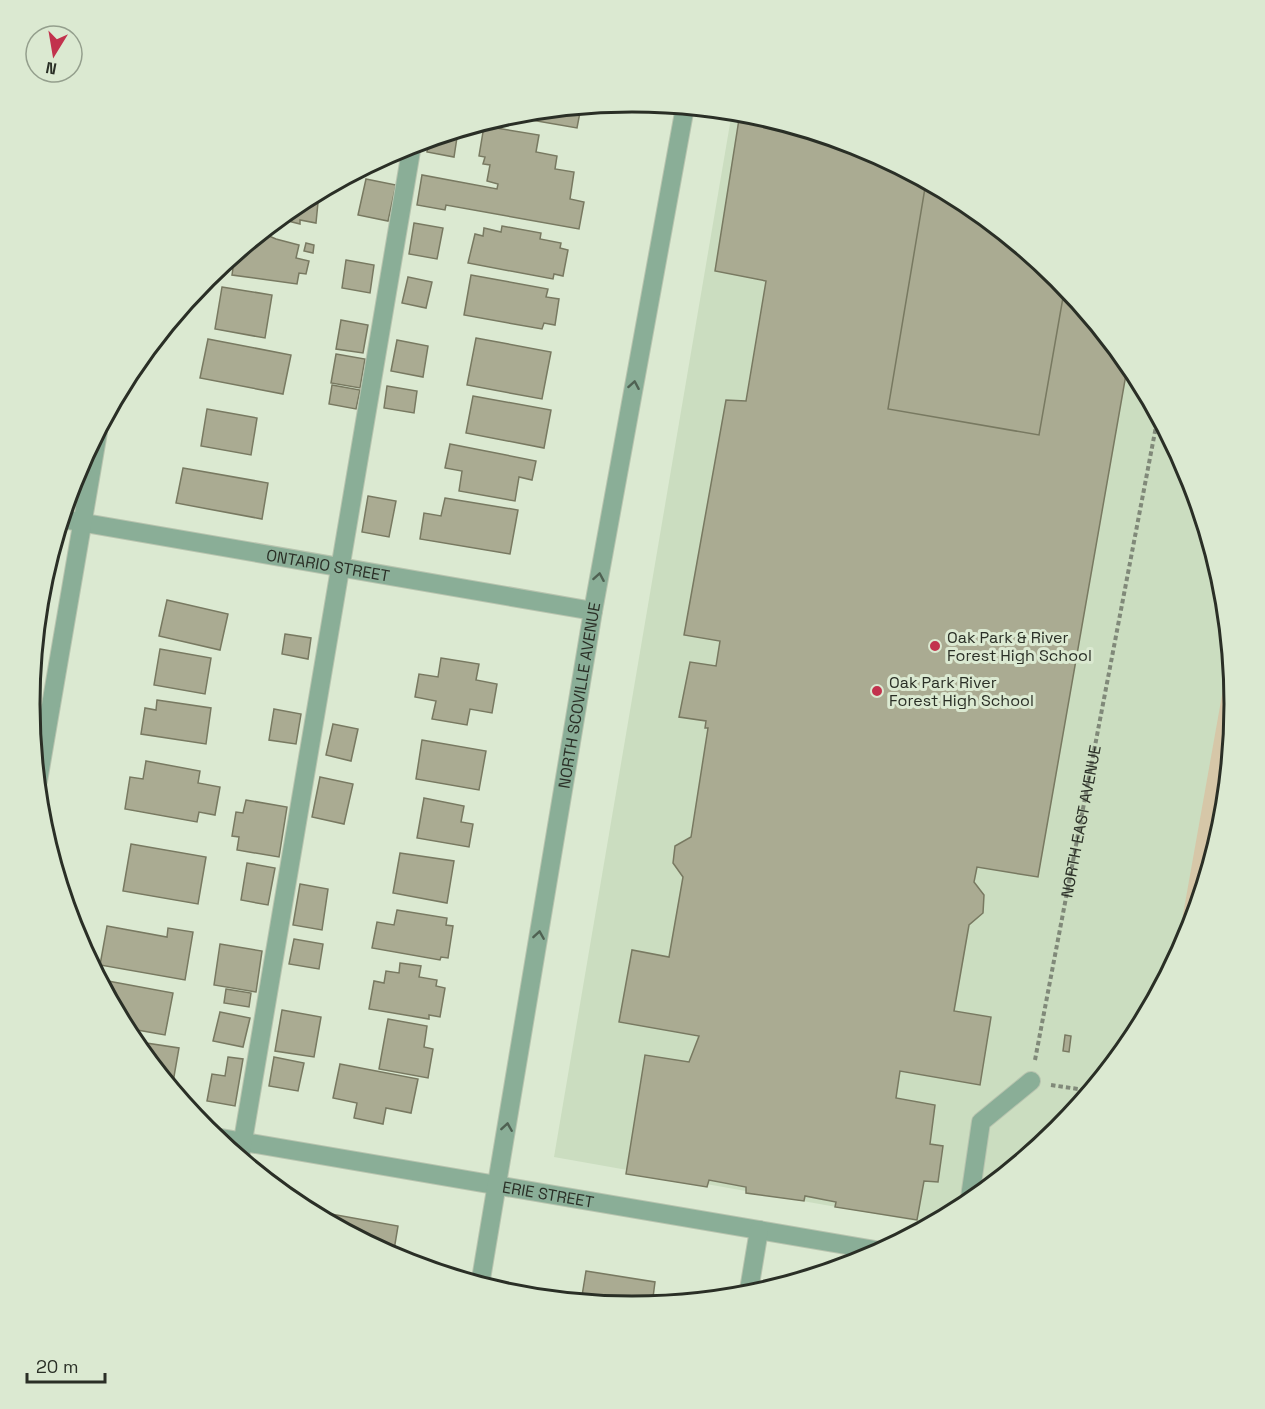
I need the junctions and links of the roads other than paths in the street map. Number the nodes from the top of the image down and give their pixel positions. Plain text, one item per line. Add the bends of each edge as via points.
1 (683, 115) edge
2 (410, 156) edge
3 (92, 464) edge
4 (70, 520) edge
5 (82, 522) junction
6 (340, 567) junction
7 (593, 611) junction
8 (43, 752) edge
9 (1032, 1081) road end
10 (241, 1150) edge
11 (242, 1150) edge
12 (497, 1185) junction
13 (971, 1190) edge
14 (759, 1230) junction
15 (865, 1248) edge
16 (481, 1277) edge
17 (750, 1285) edge

7 -> 1 street, NORTH SCOVILLE AVENUE
2 - 6 street
3 - 5 street
4 - 5 street, ONTARIO STREET
5 - 6 street, ONTARIO STREET
5 - 8 street
6 - 7 street, ONTARIO STREET
6 - 10 street
12 -> 7 street, NORTH SCOVILLE AVENUE
9 - 13 street via 981,1122
11 - 12 street, ERIE STREET
12 - 14 street, ERIE STREET
12 - 16 street, NORTH SCOVILLE AVENUE
14 - 15 street, ERIE STREET
14 - 17 street

